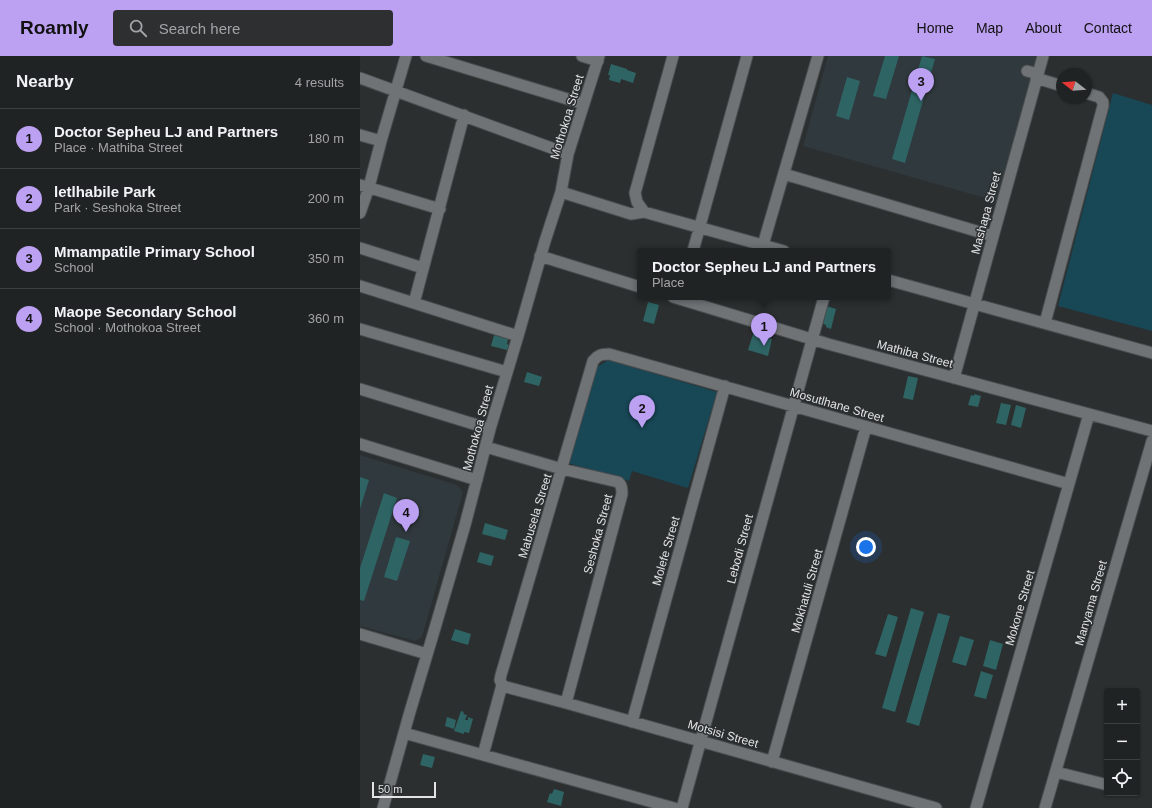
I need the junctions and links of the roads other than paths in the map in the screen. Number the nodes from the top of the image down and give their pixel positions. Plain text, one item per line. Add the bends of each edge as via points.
1 (406, 56) edge
2 (426, 56) edge
3 (582, 56) edge
4 (673, 56) edge
5 (747, 56) edge
6 (818, 56) edge
7 (1043, 56) edge
8 (599, 58) edge
9 (1034, 75) junction
10 (360, 78) edge
11 (1056, 84) edge
12 (396, 91) junction
13 (1092, 95) edge
14 (584, 104) junction
15 (464, 115) junction
16 (360, 135) edge
17 (381, 141) junction
18 (568, 154) junction
19 (784, 174) junction
20 (364, 186) edge
21 (561, 192) junction
22 (440, 209) junction
23 (644, 212) junction
24 (360, 213) edge
25 (700, 228) junction
26 (993, 236) junction
27 (764, 245) junction
28 (360, 248) edge
29 (694, 248) edge
30 (774, 248) edge
31 (540, 256) junction
32 (423, 268) junction
33 (891, 281) edge
34 (360, 286) edge
35 (637, 286) edge
36 (685, 300) edge
37 (823, 300) edge
38 (414, 303) junction
39 (975, 304) junction
40 (1045, 323) junction
41 (360, 329) edge
42 (518, 336) junction
43 (812, 339) junction
44 (1152, 353) edge
45 (598, 355) joint
46 (507, 372) junction
47 (954, 378) junction
48 (725, 386) junction
49 (360, 389) edge
50 (793, 406) junction
51 (1089, 414) junction
52 (866, 426) junction
53 (490, 430) junction
54 (1152, 431) edge
55 (1152, 441) edge
56 (360, 444) edge
57 (486, 447) junction
58 (562, 468) junction
59 (477, 480) junction
60 (1069, 484) junction
61 (360, 634) edge
62 (428, 654) junction
63 (502, 685) junction
64 (566, 703) junction
65 (632, 722) junction
66 (404, 733) junction
67 (701, 741) junction
68 (483, 755) junction
69 (772, 762) junction
70 (1056, 772) junction
71 (1104, 784) dead end
72 (384, 808) edge
73 (674, 808) edge
74 (682, 808) edge
75 (936, 808) edge
76 (976, 808) edge
77 (1045, 808) edge

1 - 12 street
2 - 14 street
3 - 8 street
4 - 23 street via 635,193 637,202
5 - 25 street
6 - 19 street
7 - 9 street, Mashapa Street
8 - 14 street, Mothokoa Street
9 - 11 street
9 - 26 street, Mashapa Street
10 - 12 street
12 - 15 street
12 - 17 street
13 - 40 street via 1099,97 1103,106
14 - 18 street, Mothokoa Street
15 - 18 street
15 - 22 street
16 - 17 street
17 - 20 street
18 - 21 street, Mothokoa Street
19 - 26 street
19 - 27 street
20 - 22 street
20 - 24 street
21 - 23 street via 631,214
21 - 31 street, Mothokoa Street
22 - 32 street
23 - 25 street
25 - 27 street
25 - 29 street
26 - 39 street, Mashapa Street
27 - 30 street
28 - 32 street
31 - 35 street
31 - 42 street, Mothokoa Street
32 - 38 street
33 - 39 street
34 - 38 street
36 - 43 street, Mathiba Street
37 - 43 street, Lebodi Street
38 - 42 street
39 - 40 street
39 - 47 street, Mashapa Street
40 - 44 street
41 - 46 street
42 - 46 street, Mothokoa Street
43 - 47 street, Mathiba Street
43 - 50 street, Lebodi Street
45 - 48 street, Mosutlhane Street via 609,354
45 - 58 street, Mabusela Street via 593,361
46 - 53 street, Mothokoa Street
47 - 51 street, Mathiba Street
48 - 50 street, Mosutlhane Street
48 - 65 street, Molefe Street
49 - 53 street
50 - 52 street, Mosutlhane Street
50 - 67 street, Lebodi Street
51 - 54 street, Mathiba Street
51 - 60 street, Mokone Street
52 - 60 street, Mosutlhane Street
52 - 69 street, Mokhatuli Street
53 - 57 street, Mothokoa Street
55 - 70 street, Manyama Street
56 - 59 street
57 - 58 street, Seshoka Street
57 - 59 street, Mothokoa Street
58 - 63 street, Mabusela Street via 501,675
58 - 64 street, Seshoka Street via 618,482 622,489
59 - 62 street, Mothokoa Street via 446,572
60 - 76 street, Mokone Street
61 - 62 street
62 - 66 street, Mothokoa Street
63 - 64 street, Motsisi Street
63 - 68 street, Mabusela Street
64 - 65 street, Motsisi Street
65 - 67 street, Motsisi Street
66 - 68 street
66 - 72 street, Mothokoa Street
67 - 69 street, Motsisi Street
67 - 74 street, Lebodi Street
68 - 73 street
69 - 75 street, Motsisi Street
70 - 71 street
70 - 77 street, Manyama Street

